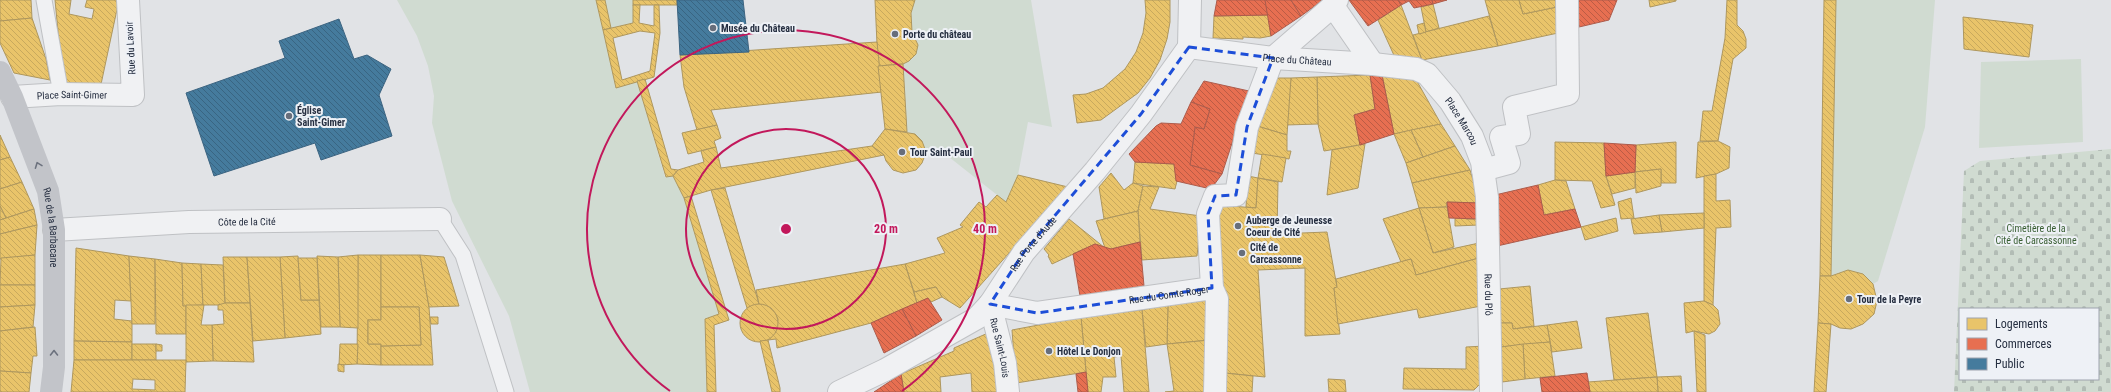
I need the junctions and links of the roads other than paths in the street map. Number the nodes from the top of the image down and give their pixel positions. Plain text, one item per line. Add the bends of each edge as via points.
1 (44, 0) edge
2 (128, 0) edge
3 (1190, 0) edge
4 (1567, 0) edge
5 (1335, 3) edge
6 (1189, 47) junction
7 (1273, 58) junction
8 (1373, 64) junction
9 (1405, 69) joint
10 (0, 72) edge
11 (61, 94) junction
12 (133, 95) joint
13 (12, 98) junction
14 (1483, 170) junction
15 (1487, 197) joint
16 (440, 219) joint
17 (54, 230) junction
18 (1212, 288) junction
19 (990, 304) junction
20 (51, 392) edge
21 (506, 392) edge
22 (839, 392) edge
23 (1008, 392) edge
24 (1215, 392) edge
25 (1492, 392) edge

1 - 11 lane
2 - 12 street, Rue du Lavoir
3 - 6 street
4 - 14 street via 1568,94 1514,107 1520,134 1501,137 1508,163
5 - 7 street
5 - 8 street
6 - 7 street, Place du Château
6 - 19 street, Rue Porte d'Aude via 1141,114 1024,252
7 - 8 street, Place du Château
7 - 18 street, Rue du Comte Roger via 1247,127 1236,195 1215,196 1208,214
8 - 9 street, Place du Château
9 - 14 street, Place Marcou via 1416,69 1427,74 1450,101 1472,136
10 - 13 main road, Rue de la Barbacane
11 - 12 street, Place Saint-Gimer
11 - 13 street, Place Saint-Gimer
17 -> 13 main road, Rue de la Barbacane via 48,191
14 - 15 street, Place Marcou
15 - 25 street, Rue du Plô
16 - 17 street, Côte de la Cité via 189,222
16 - 21 lane via 463,255
20 -> 17 main road, Rue de la Barbacane via 54,367
18 - 19 street, Rue du Comte Roger via 1037,313
18 - 24 street via 1216,299
19 - 22 street, Rue Porte d'Aude via 977,318 885,370
19 - 23 street, Rue Saint-Louis via 1005,363

